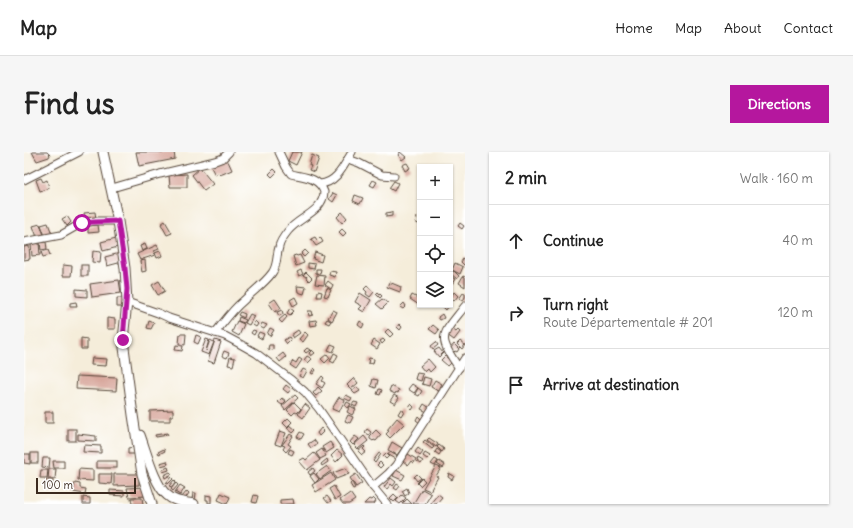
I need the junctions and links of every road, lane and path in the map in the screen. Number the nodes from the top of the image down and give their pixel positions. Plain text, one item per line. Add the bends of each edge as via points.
1 (79, 152) edge
2 (102, 152) edge
3 (229, 152) edge
4 (279, 152) edge
5 (352, 152) edge
6 (348, 159) junction
7 (394, 176) dead end
8 (24, 180) edge
9 (320, 184) junction
10 (112, 188) junction
11 (118, 221) junction
12 (24, 242) edge
13 (126, 302) junction
14 (465, 306) edge
15 (215, 333) junction
16 (465, 358) edge
17 (458, 368) junction
18 (133, 415) junction
19 (373, 487) junction
20 (152, 504) edge
21 (194, 504) edge
22 (387, 504) edge

1 - 8 street
2 - 10 main road
3 - 10 street via 215,161
4 - 9 street via 291,174 308,177
5 - 6 street
6 - 7 street via 382,175
6 - 9 street via 329,183
9 - 15 street via 324,192 323,198 313,212 291,227 282,239 271,274 233,311
10 - 11 main road
11 - 12 street via 82,223 61,235
11 - 13 main road via 125,268
13 - 15 street
13 - 18 main road via 124,345
14 - 17 street via 446,330 443,339
15 - 19 street via 256,353 304,392 319,409
16 - 17 street
17 - 19 street via 396,465
18 - 20 main road via 142,474
18 - 21 main road via 160,489 173,499
19 - 22 street

